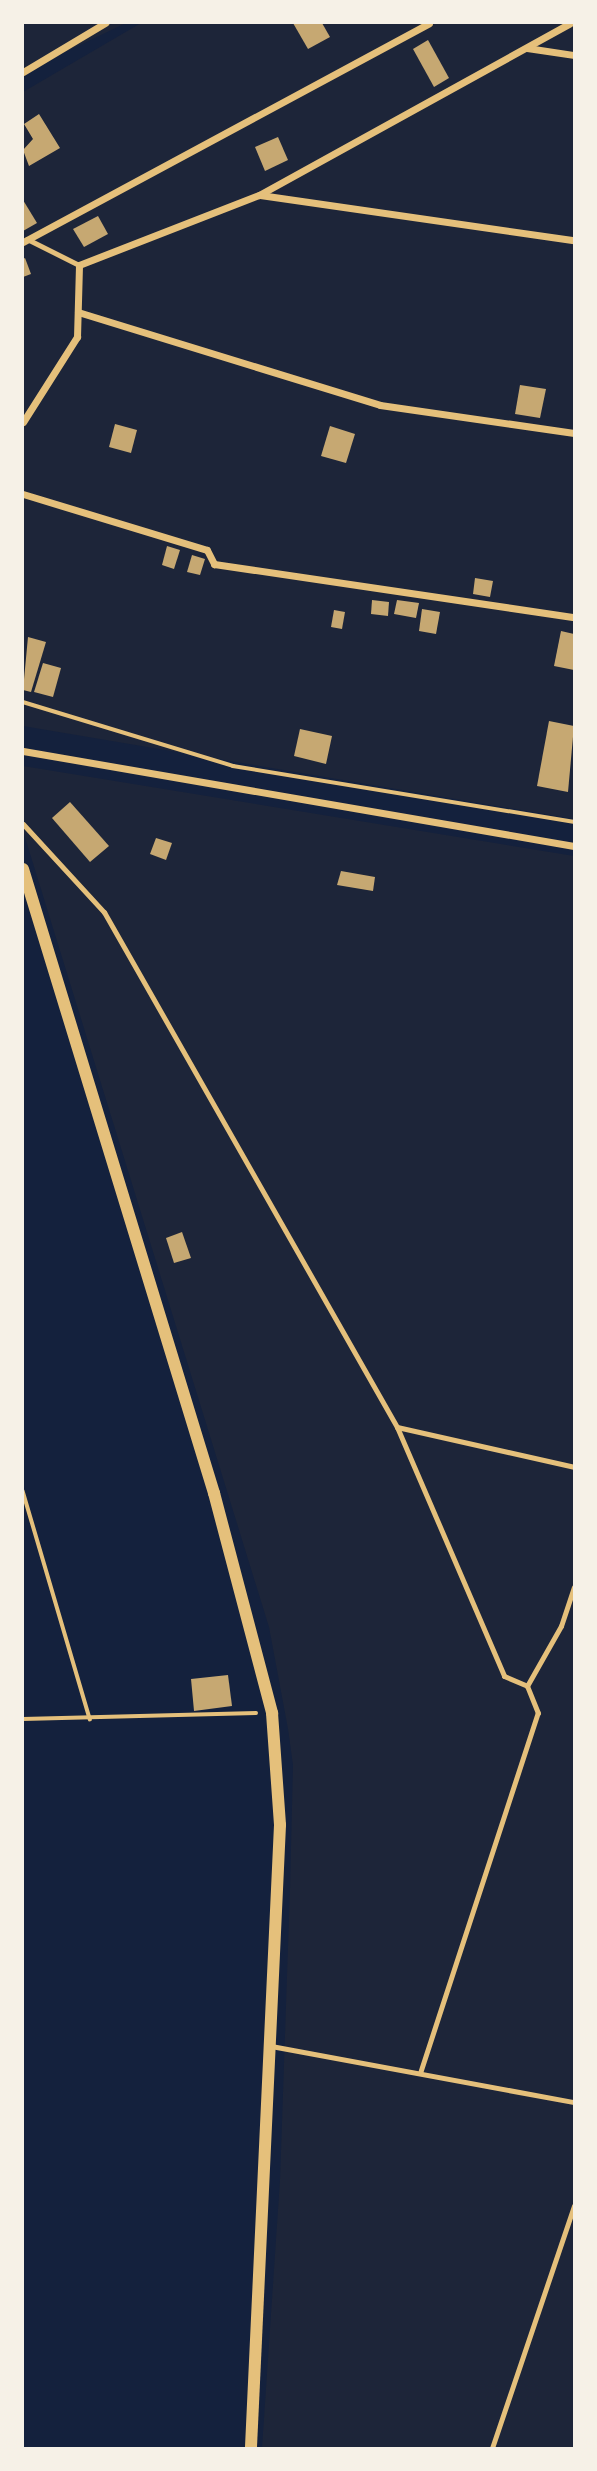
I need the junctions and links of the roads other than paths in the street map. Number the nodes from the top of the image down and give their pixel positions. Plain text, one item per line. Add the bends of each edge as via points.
1 (105, 23) edge
2 (429, 23) edge
3 (570, 23) edge
4 (527, 48) junction
5 (574, 55) edge
6 (23, 72) edge
7 (259, 194) junction
8 (574, 240) edge
9 (25, 241) edge
10 (79, 265) junction
11 (78, 312) junction
12 (23, 422) edge
13 (574, 433) edge
14 (23, 494) edge
15 (574, 617) edge
16 (23, 751) edge
17 (23, 824) edge
18 (574, 846) edge
19 (23, 869) edge
20 (397, 1427) junction
21 (574, 1467) edge
22 (574, 1587) edge
23 (527, 1686) junction
24 (270, 2045) junction
25 (420, 2073) junction
26 (574, 2102) edge
27 (574, 2206) edge
28 (251, 2448) edge
29 (492, 2448) edge

1 - 6 street
2 - 9 street
3 - 4 street
4 - 5 street
4 - 7 street
7 - 8 street
7 - 10 street
9 - 10 lane
10 - 11 street
11 - 12 street via 77,337
11 - 13 street via 380,405
14 - 15 street via 207,550 214,564
16 - 18 street
17 - 20 lane via 104,912
19 - 24 street via 214,1493 272,1713 280,1825
20 - 21 lane
20 - 23 lane via 504,1676
22 - 23 lane via 561,1626
23 - 25 lane via 538,1713
24 - 25 lane
24 - 28 street
25 - 26 lane
27 - 29 lane

